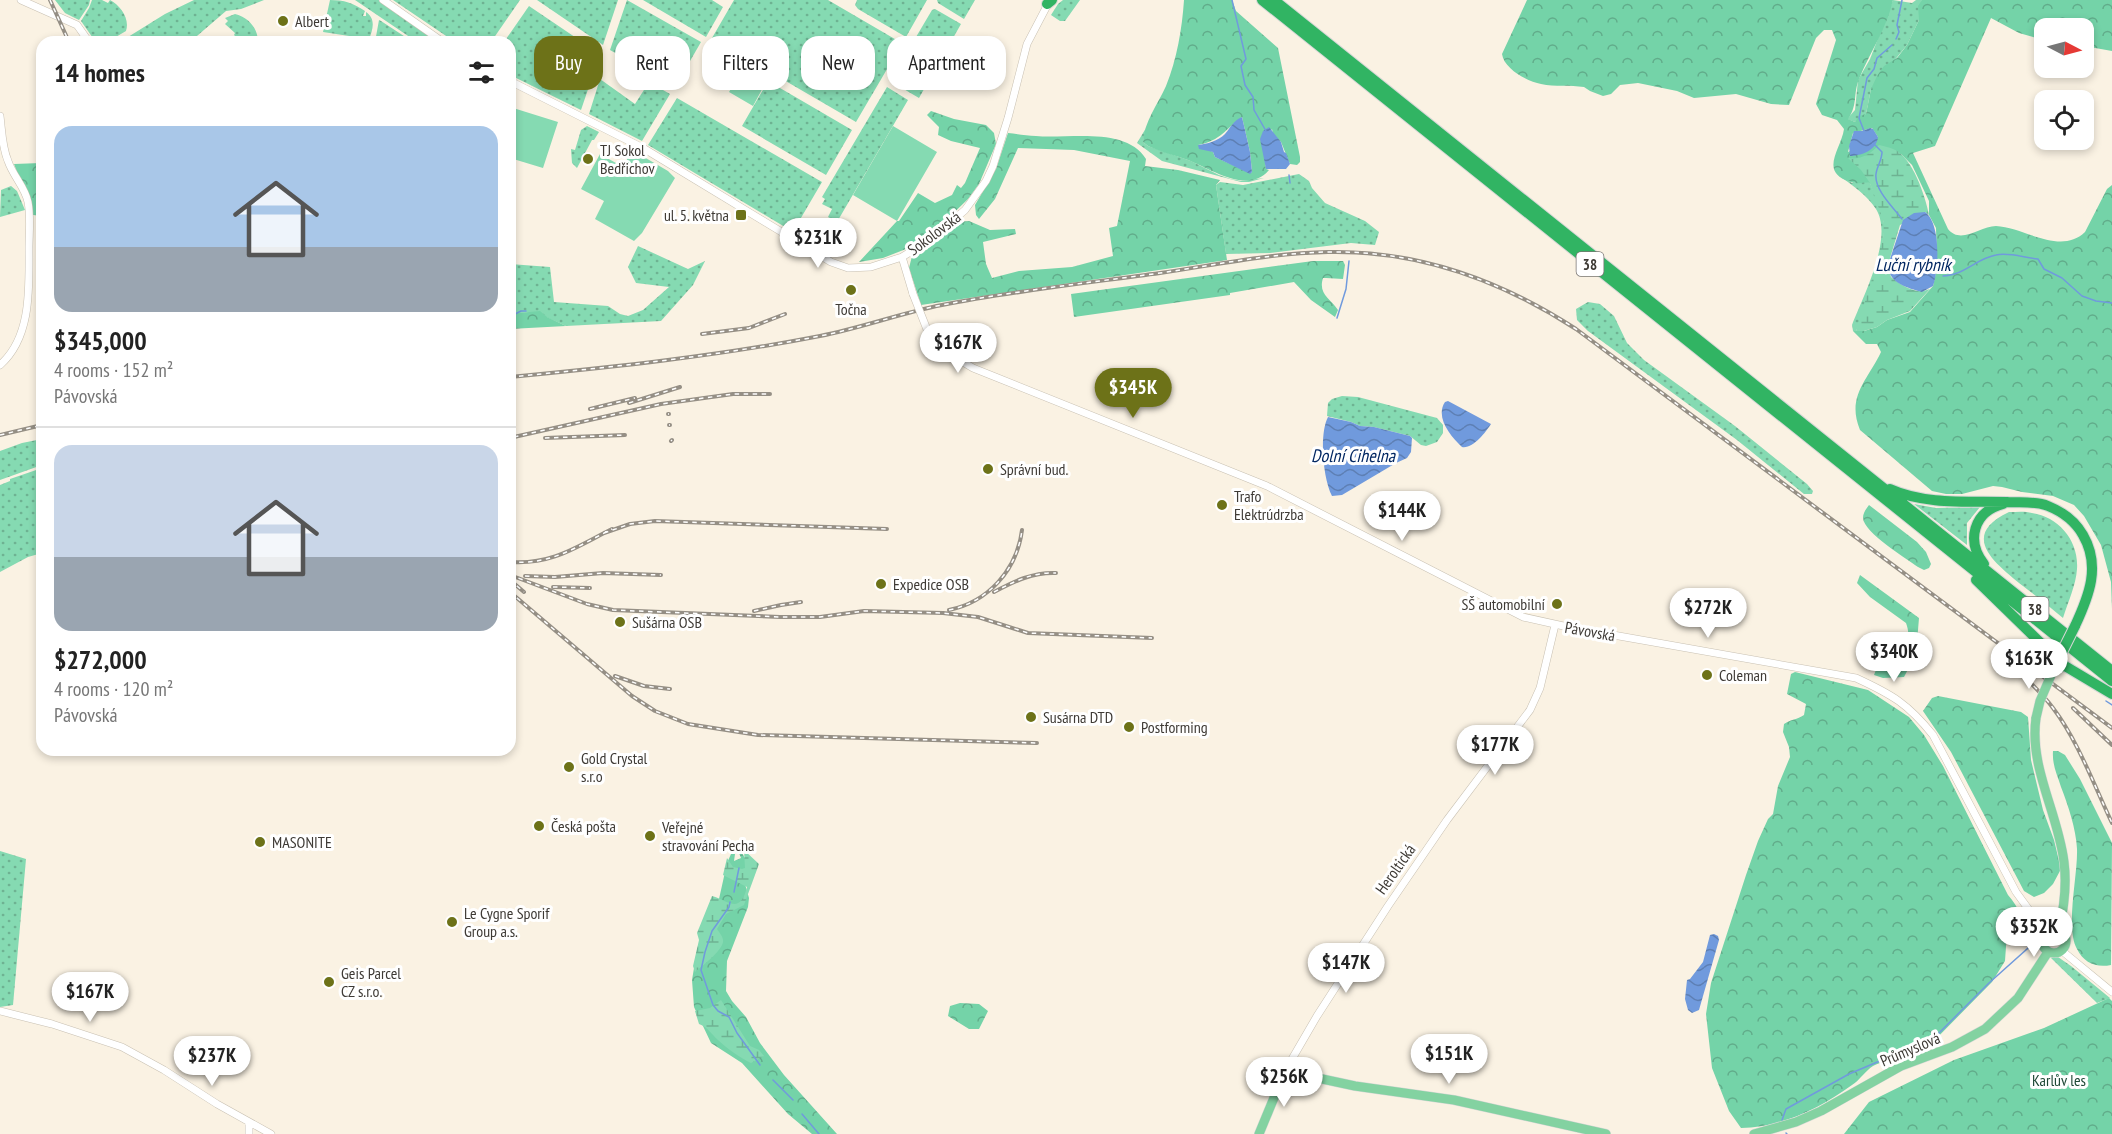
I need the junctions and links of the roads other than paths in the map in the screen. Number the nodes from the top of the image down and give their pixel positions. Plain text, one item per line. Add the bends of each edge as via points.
1 (21, 0) edge
2 (383, 0) edge
3 (1254, 0) edge
4 (1262, 0) edge
5 (1275, 0) edge
6 (1050, 2) edge
7 (85, 36) edge
8 (434, 36) edge
9 (1324, 52) junction
10 (516, 84) edge
11 (0, 116) edge
12 (902, 257) junction
13 (0, 365) edge
14 (1871, 478) junction
15 (2009, 502) junction
16 (1964, 563) junction
17 (1997, 579) junction
18 (1555, 625) junction
19 (2056, 665) junction
20 (2112, 671) edge
21 (2112, 681) edge
22 (2112, 694) edge
23 (2059, 930) junction
24 (2045, 932) junction
25 (2061, 950) junction
26 (2048, 952) junction
27 (2112, 992) edge
28 (0, 1011) edge
29 (1285, 1071) junction
30 (249, 1123) junction
31 (249, 1134) edge
32 (271, 1134) edge
33 (1259, 1134) edge
34 (1606, 1134) edge
35 (1754, 1134) edge

1 - 7 street via 77,25
2 - 8 street
3 - 9 highway
4 - 9 highway, 38
5 - 14 highway, 38
6 - 12 street, Sokolovská via 1027,44 1008,118 986,181 965,210 930,240
9 - 16 highway, 38
10 - 12 street, Sokolovská via 643,148 839,266 871,267
11 - 13 street via 3,150 25,193 29,224 26,314 12,352
12 - 18 street, Pávovská, bridge via 928,332 948,353 973,368 1257,481 1509,611
14 - 15 highway via 1893,491 1917,498
14 - 17 highway, 38
15 - 17 highway via 1988,511 1975,528 1978,556
15 - 19 highway, bridge via 2046,506 2063,513 2088,544 2092,577 2086,602
16 - 19 highway via 1990,595 2051,653
16 - 21 highway, 38
17 - 20 highway, 38
18 - 24 street, Pávovská via 1856,678 1882,690 1907,706 1933,735 2016,892
18 - 29 street, Heroltická via 1540,688 1530,710 1388,906
19 - 22 highway via 2065,666
19 - 23 main road, bridge via 2040,701 2035,742 2064,860 2066,891
23 - 24 main road
23 - 25 main road via 2066,941
24 - 26 main road via 2042,943
25 - 26 main road
25 - 27 street
26 - 35 main road, Průmyslová via 2018,998 1985,1029 1952,1047 1901,1066 1831,1106
28 - 30 street via 122,1047
29 - 33 main road, Heroltická
29 - 34 main road via 1454,1100
30 - 31 street
30 - 32 street

